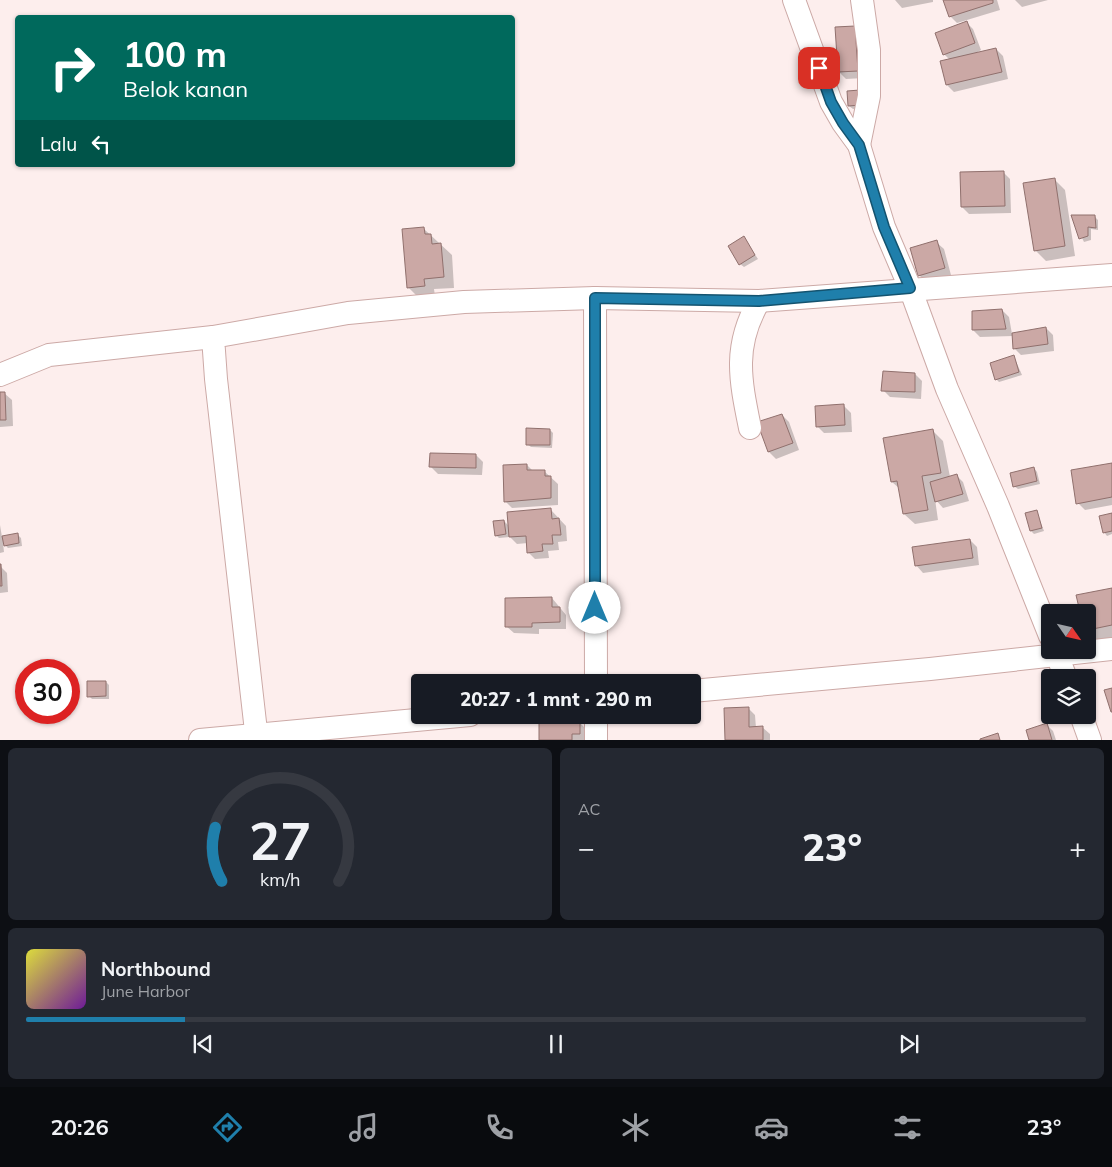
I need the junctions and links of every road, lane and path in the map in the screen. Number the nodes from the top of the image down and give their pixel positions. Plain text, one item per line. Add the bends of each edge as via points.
1 (794, 0) edge
2 (862, 0) edge
3 (859, 145) junction
4 (1112, 275) edge
5 (910, 288) junction
6 (595, 298) junction
7 (759, 301) junction
8 (214, 338) junction
9 (0, 375) edge
10 (750, 428) dead end
11 (1041, 614) edge
12 (1096, 648) edge
13 (1041, 649) edge
14 (1112, 649) edge
15 (596, 674) edge
16 (701, 691) edge
17 (411, 721) edge
18 (596, 724) edge
19 (1084, 724) edge
20 (257, 738) edge
21 (200, 740) edge
22 (596, 740) edge
23 (1090, 740) edge

1 - 3 street via 831,102
2 - 3 street via 869,50 868,96
3 - 5 street via 884,227
4 - 5 street
5 - 7 street
5 - 11 street via 947,389
6 - 7 street
6 - 8 street via 464,302 348,313
6 - 15 street
7 - 10 street via 745,330 740,363
8 - 9 street via 49,355
8 - 20 street
12 - 14 street
13 - 16 street
17 - 20 street
18 - 22 street
19 - 23 street
20 - 21 street

